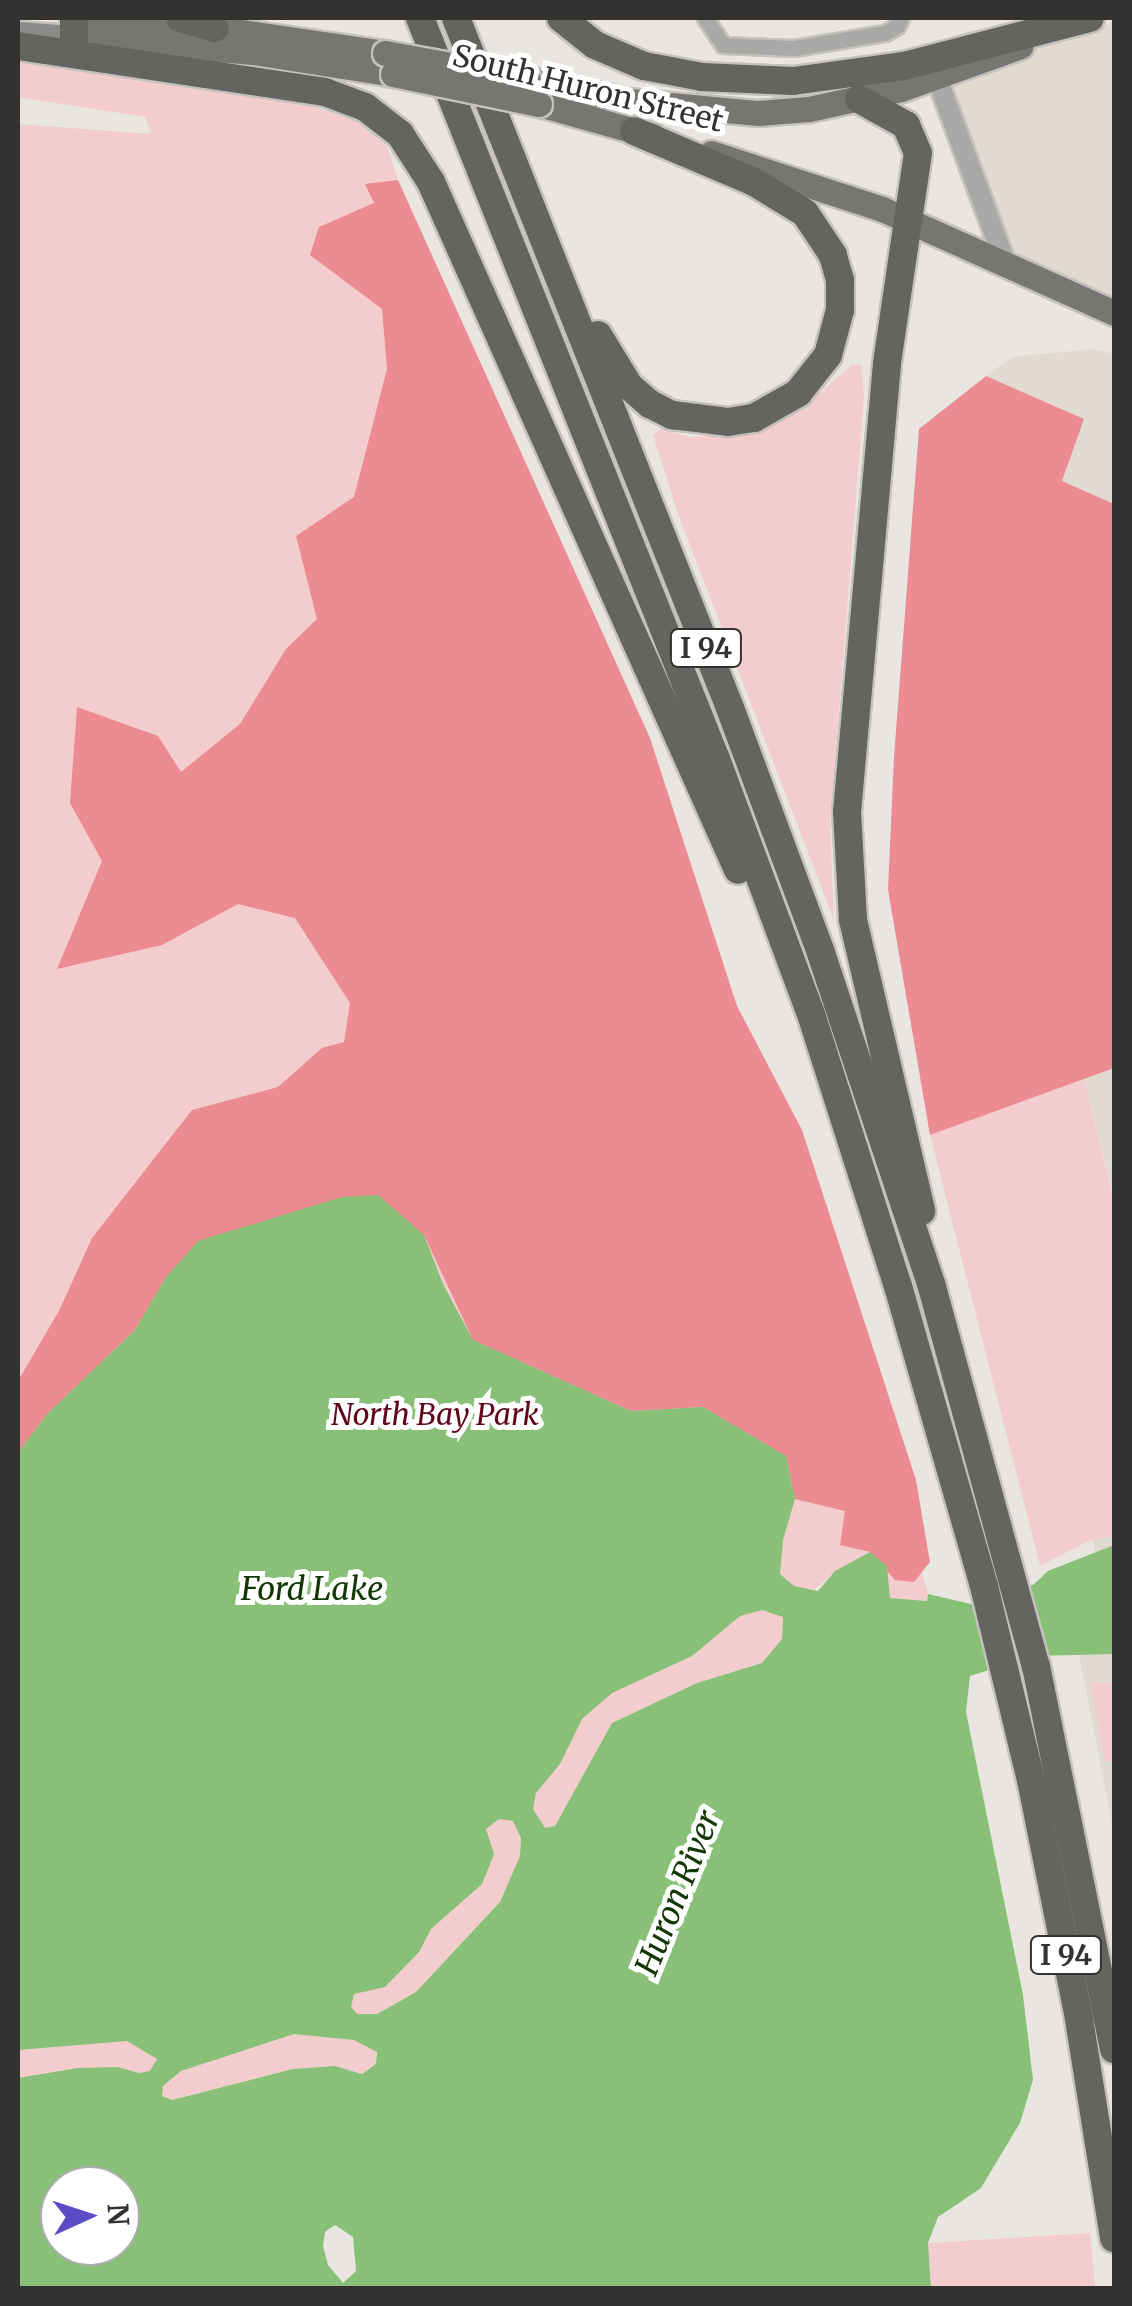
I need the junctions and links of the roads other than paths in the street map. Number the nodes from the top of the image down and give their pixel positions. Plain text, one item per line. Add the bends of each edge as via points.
1 (97, 18) edge
2 (180, 18) edge
3 (420, 18) edge
4 (456, 18) edge
5 (561, 18) edge
6 (705, 18) edge
7 (900, 18) edge
8 (1094, 18) edge
9 (74, 27) edge
10 (215, 28) junction
11 (18, 33) edge
12 (18, 46) edge
13 (389, 63) junction
14 (937, 78) junction
15 (859, 99) junction
16 (634, 131) junction
17 (908, 221) junction
18 (1005, 262) junction
19 (554, 266) junction
20 (1114, 312) edge
21 (811, 1014) junction
22 (932, 1287) junction
23 (1114, 2048) edge
24 (1114, 2238) edge

1 - 10 main road, South Huron Street
2 - 10 highway
3 - 21 highway, I 94
4 - 19 highway, I 94
5 - 8 highway via 595,45 644,66 702,77 793,81 904,66
6 - 7 street via 723,45 794,48 884,33
8 - 14 main road, South Huron Street
9 - 11 main road, South Huron Street
9 - 13 main road, South Huron Street
10 - 13 main road, South Huron Street
12 - 21 highway via 325,92 385,120 416,154 702,780 772,952
13 - 15 main road, South Huron Street, bridge via 528,80 628,101 758,113
13 - 16 main road, South Huron Street, bridge
14 - 15 main road, South Huron Street
14 - 18 street
15 - 17 highway via 897,118 914,138 918,170
16 - 17 main road, South Huron Street via 774,171
16 - 19 highway via 754,182 805,213 833,254 840,280 828,355 798,393 754,418 715,422 672,415 630,386
17 - 18 main road, South Huron Street
17 - 22 highway via 889,346 847,812 853,920 918,1187
18 - 20 main road, South Huron Street
19 - 22 highway, I 94 via 822,953
21 - 24 highway, I 94 via 898,1286 1006,1674 1076,2000
22 - 23 highway, I 94 via 1036,1666

